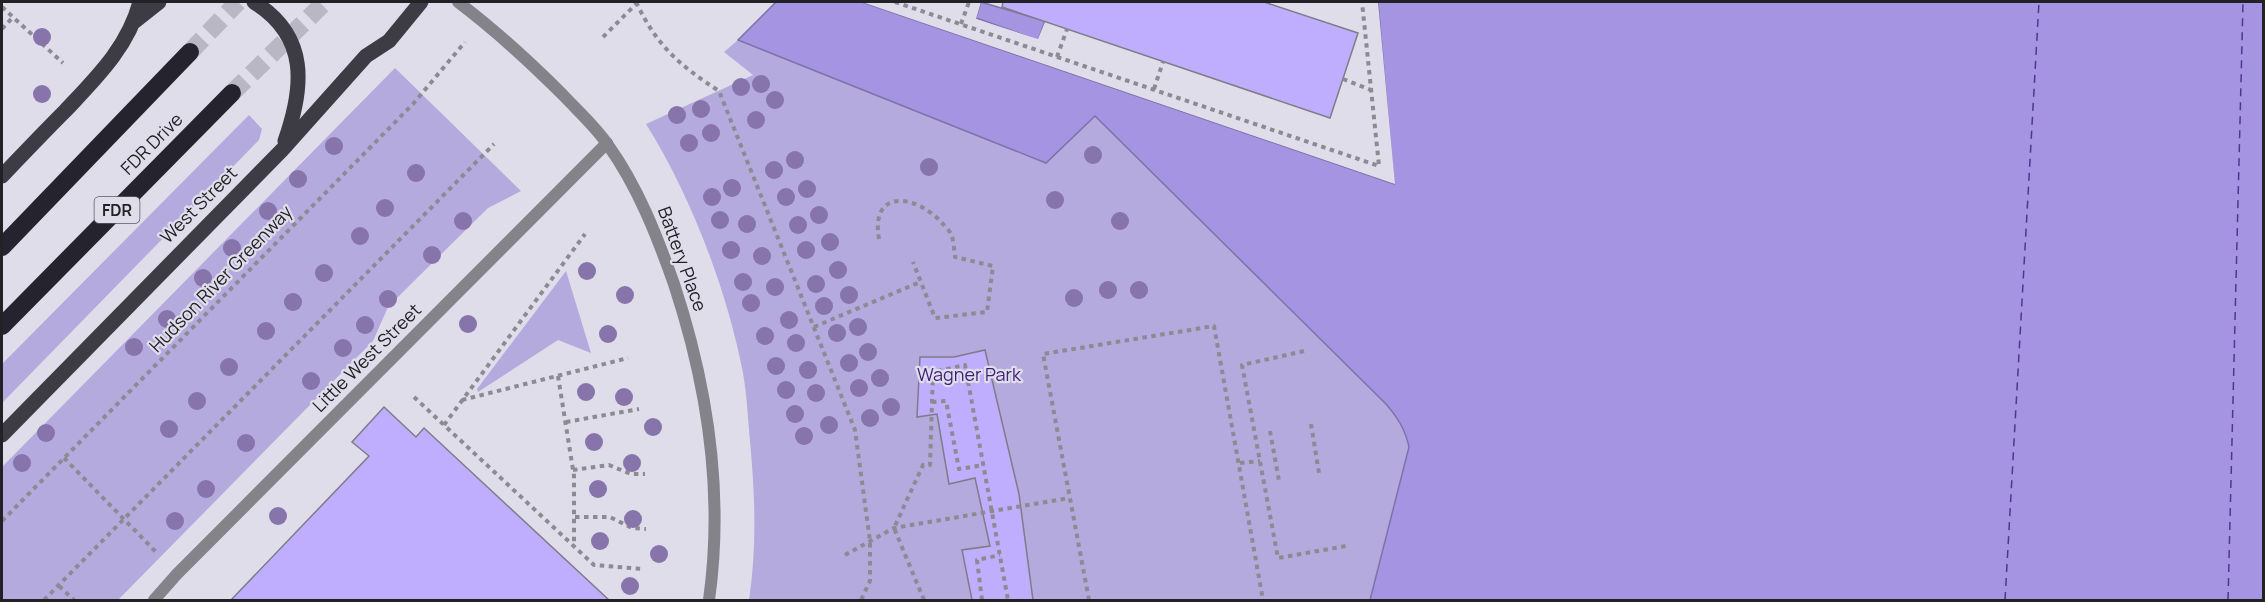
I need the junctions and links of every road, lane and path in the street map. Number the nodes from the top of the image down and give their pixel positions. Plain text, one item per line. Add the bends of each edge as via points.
1 (140, 2) edge
2 (159, 2) edge
3 (254, 2) edge
4 (421, 2) edge
5 (458, 2) edge
6 (636, 2) edge
7 (642, 2) edge
8 (895, 2) edge
9 (969, 2) edge
10 (1362, 2) edge
11 (2, 7) edge
12 (13, 17) junction
13 (135, 21) junction
14 (961, 24) junction
15 (2, 29) edge
16 (1067, 29) dead end
17 (603, 37) dead end
18 (190, 52) tunnel mouth
19 (455, 52) dead end
20 (1057, 57) junction
21 (1163, 62) dead end
22 (63, 63) dead end
23 (1343, 79) dead end
24 (1154, 89) junction
25 (1371, 90) junction
26 (232, 93) tunnel mouth
27 (607, 143) junction
28 (494, 144) dead end
29 (282, 150) junction
30 (2, 176) edge
31 (585, 234) dead end
32 (879, 239) dead end
33 (2, 247) edge
34 (913, 262) dead end
35 (920, 282) junction
36 (2, 326) edge
37 (814, 327) junction
38 (1304, 351) dead end
39 (628, 358) dead end
40 (558, 376) junction
41 (414, 397) dead end
42 (462, 400) junction
43 (932, 402) junction
44 (639, 409) dead end
45 (566, 422) junction
46 (1311, 424) dead end
47 (444, 425) junction
48 (1270, 431) dead end
49 (2, 435) edge
50 (64, 458) junction
51 (1260, 461) junction
52 (1240, 463) junction
53 (984, 465) junction
54 (573, 470) junction
55 (1319, 473) dead end
56 (645, 474) dead end
57 (1280, 481) dead end
58 (1068, 498) junction
59 (576, 517) junction
60 (125, 519) junction
61 (2, 521) edge
62 (894, 528) junction
63 (646, 529) dead end
64 (870, 541) junction
65 (1346, 546) dead end
66 (574, 547) junction
67 (845, 555) dead end
68 (1000, 555) junction
69 (161, 557) dead end
70 (643, 569) dead end
71 (59, 586) junction
72 (44, 600) edge
73 (74, 600) edge
74 (154, 600) edge
75 (709, 600) edge
76 (861, 600) edge
77 (924, 600) edge
78 (982, 600) edge
79 (1008, 600) edge
80 (1089, 600) edge
81 (1263, 600) edge

1 - 13 main road
2 - 13 main road
3 - 29 main road via 280,24 298,62 297,102
4 - 29 main road, West Street via 389,41 366,56
5 - 27 street, Battery Place via 553,86
6 - 7 path
6 - 17 path
6 - 37 path via 656,39 685,68 719,91
8 - 14 path
9 - 14 path
10 - 25 path
11 - 12 path
12 - 15 path
12 - 22 path
13 - 30 main road via 103,71
14 - 20 path
16 - 20 path
18 - 33 highway, FDR Drive
19 - 50 path, Hudson River Greenway via 413,104
20 - 24 path
21 - 24 path
23 - 25 path
24 - 25 path via 1379,166
26 - 36 highway, FDR Drive / FDR
27 - 74 street, Little West Street
27 - 75 street, Battery Place via 626,172 664,256 702,386 715,480
28 - 60 path
29 - 49 main road, West Street
31 - 42 path
32 - 35 path via 881,212 895,201 908,201 927,209 951,233 955,257 993,266 987,312 935,318
34 - 35 path
35 - 37 path
37 - 64 path via 855,430
38 - 51 path via 1242,364
39 - 40 path
40 - 42 path
40 - 45 path
41 - 47 path
42 - 47 path
43 - 53 path via 946,402 959,469
43 - 53 path via 933,372 965,365
43 - 62 path via 930,465 923,465
44 - 45 path
45 - 54 path
46 - 55 path
47 - 66 path
48 - 57 path
50 - 60 path
50 - 61 path, Hudson River Greenway
51 - 52 path
51 - 65 path via 1278,558
52 - 58 path via 1214,326 1043,354
52 - 81 path
53 - 68 path
54 - 56 path via 609,465 631,474
54 - 59 path
58 - 62 path
58 - 80 path
59 - 63 path via 610,517 632,528
59 - 66 path
60 - 69 path
60 - 71 path
62 - 64 path
62 - 77 path
64 - 67 path
64 - 76 path via 870,581
66 - 70 path via 594,565
68 - 78 path via 977,560
68 - 79 path
71 - 72 path
71 - 73 path

